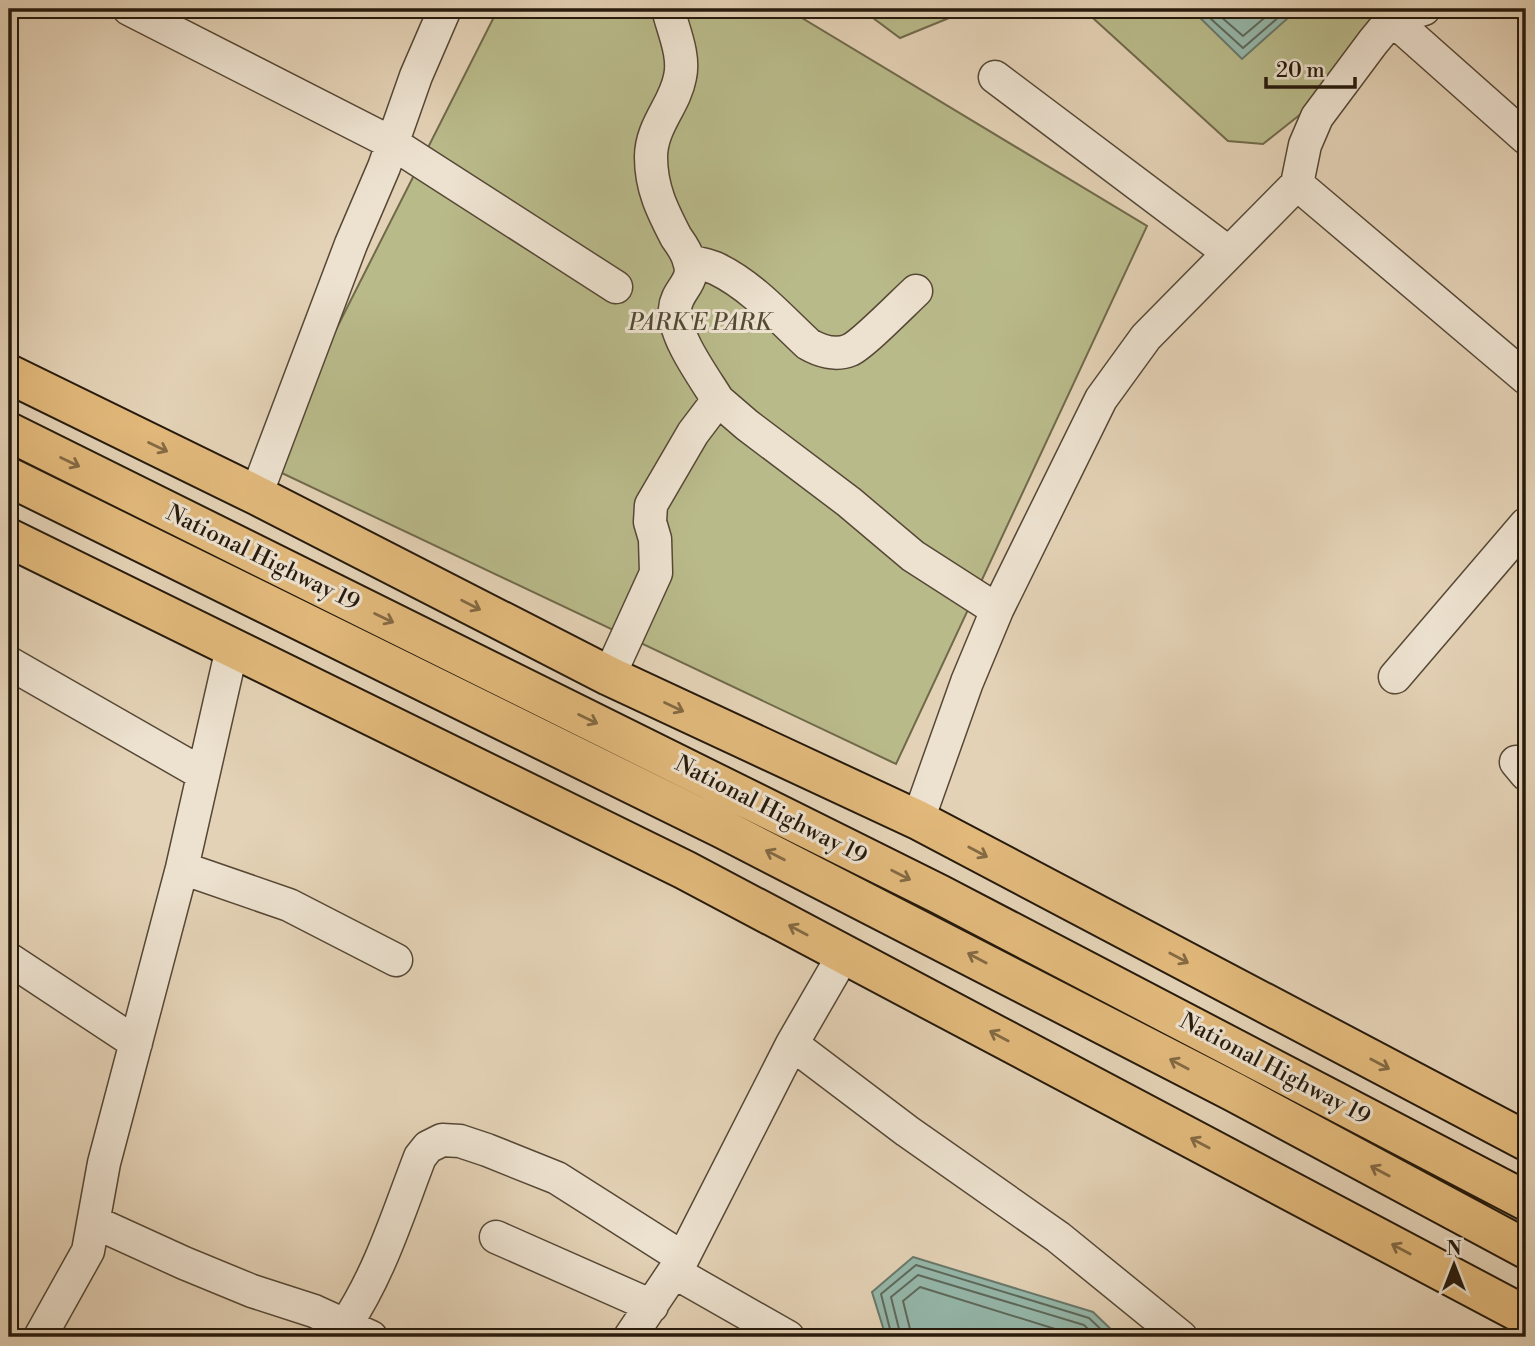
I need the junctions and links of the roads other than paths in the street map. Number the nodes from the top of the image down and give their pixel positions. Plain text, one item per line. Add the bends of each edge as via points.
1 (128, 9) edge
2 (445, 9) edge
3 (668, 9) edge
4 (1424, 9) edge
5 (1392, 19) junction
6 (995, 77) dead end
7 (1526, 138) edge
8 (392, 143) junction
9 (1297, 184) junction
10 (1229, 253) junction
11 (690, 261) junction
12 (616, 287) dead end
13 (916, 291) dead end
14 (9, 374) edge
15 (1526, 378) edge
16 (718, 400) junction
17 (9, 432) edge
18 (9, 477) edge
19 (257, 495) junction
20 (1526, 524) edge
21 (9, 538) edge
22 (997, 610) junction
23 (232, 648) junction
24 (9, 663) edge
25 (609, 676) junction
26 (1395, 677) dead end
27 (203, 774) junction
28 (918, 820) junction
29 (182, 868) junction
30 (844, 954) junction
31 (9, 959) edge
32 (396, 960) dead end
33 (136, 1043) junction
34 (792, 1044) junction
35 (1526, 1141) edge
36 (1526, 1201) edge
37 (94, 1222) junction
38 (496, 1237) dead end
39 (1526, 1249) edge
40 (679, 1265) junction
41 (652, 1306) junction
42 (1526, 1316) edge
43 (359, 1331) edge
44 (40, 1337) edge
45 (630, 1337) edge
46 (788, 1337) edge
47 (1181, 1337) edge

1 - 8 street
2 - 8 street
3 - 11 street via 681,70 678,87 654,136 652,184
4 - 5 street
5 - 7 street
5 - 9 street via 1317,117
6 - 10 street
8 - 12 street
8 - 19 street
9 - 10 street
9 - 15 street
10 - 22 street via 1146,337 1101,399
11 - 13 street via 731,278 808,344 836,353 852,350
11 - 16 street via 691,278 676,301 675,321
14 -> 19 main road
16 - 22 street via 912,556
16 - 25 street via 651,505 656,573
17 -> 36 main road, National Highway 19 via 869,859
39 -> 18 main road via 723,828
19 -> 25 main road
20 - 26 street
21 - 23 main road
22 - 28 street
23 - 27 street
30 -> 23 main road via 685,870
24 - 27 street
25 -> 28 main road
27 - 29 street
28 -> 35 main road
29 - 32 street via 289,905
29 - 33 street
30 - 34 street
42 -> 30 main road
31 - 33 street
33 - 37 street via 104,1163
34 - 40 street
34 - 47 street via 1058,1237
37 - 43 street via 252,1291
37 - 44 street via 88,1251
38 - 41 street
40 - 41 street
40 - 43 street via 557,1178 460,1141 442,1140 420,1157 364,1297
40 - 46 street
41 - 45 street

